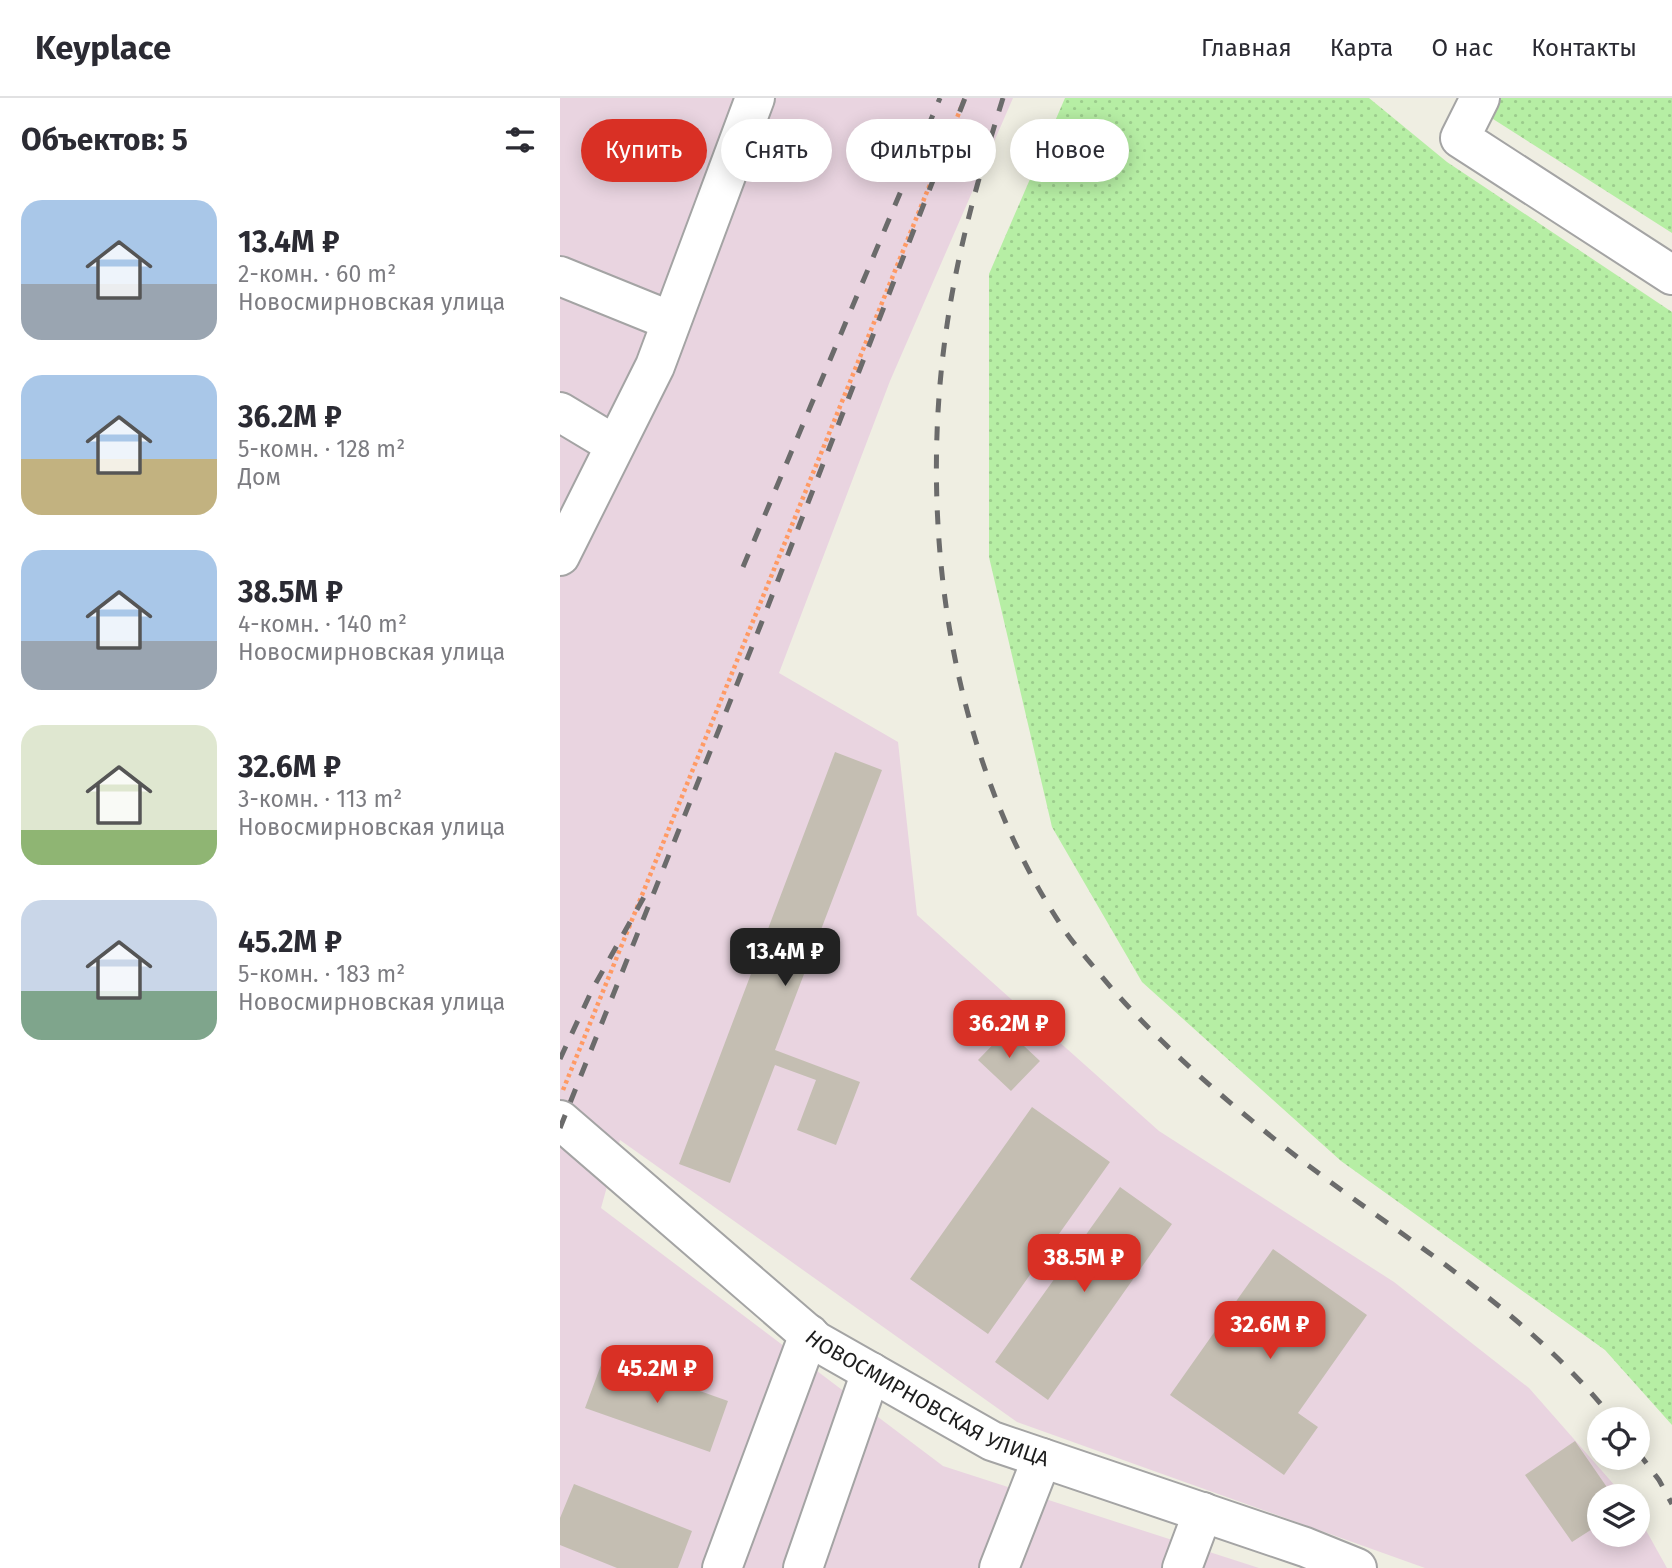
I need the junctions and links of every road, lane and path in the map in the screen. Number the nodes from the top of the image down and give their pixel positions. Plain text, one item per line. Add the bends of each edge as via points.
1 (755, 98) edge
2 (965, 98) edge
3 (1480, 98) edge
4 (1672, 275) edge
5 (560, 276) edge
6 (671, 321) junction
7 (560, 412) edge
8 (615, 445) junction
9 (560, 556) edge
10 (560, 1096) edge
11 (560, 1120) edge
12 (809, 1334) junction
13 (871, 1372) junction
14 (1042, 1458) junction
15 (1203, 1512) junction
16 (722, 1568) edge
17 (803, 1568) edge
18 (999, 1568) edge
19 (1182, 1568) edge
20 (1357, 1568) edge

1 - 6 street
2 - 10 path
3 - 4 street via 1460,138
5 - 6 street
6 - 8 street via 655,366
7 - 8 street
8 - 9 street
11 - 12 street, НОВОСМИРНОВСКАЯ УЛИЦА
12 - 13 street, НОВОСМИРНОВСКАЯ УЛИЦА
12 - 16 street
13 - 14 street, НОВОСМИРНОВСКАЯ УЛИЦА via 992,1441
13 - 17 street
14 - 15 street, НОВОСМИРНОВСКАЯ УЛИЦА
14 - 18 street
15 - 19 street
15 - 20 street, НОВОСМИРНОВСКАЯ УЛИЦА

